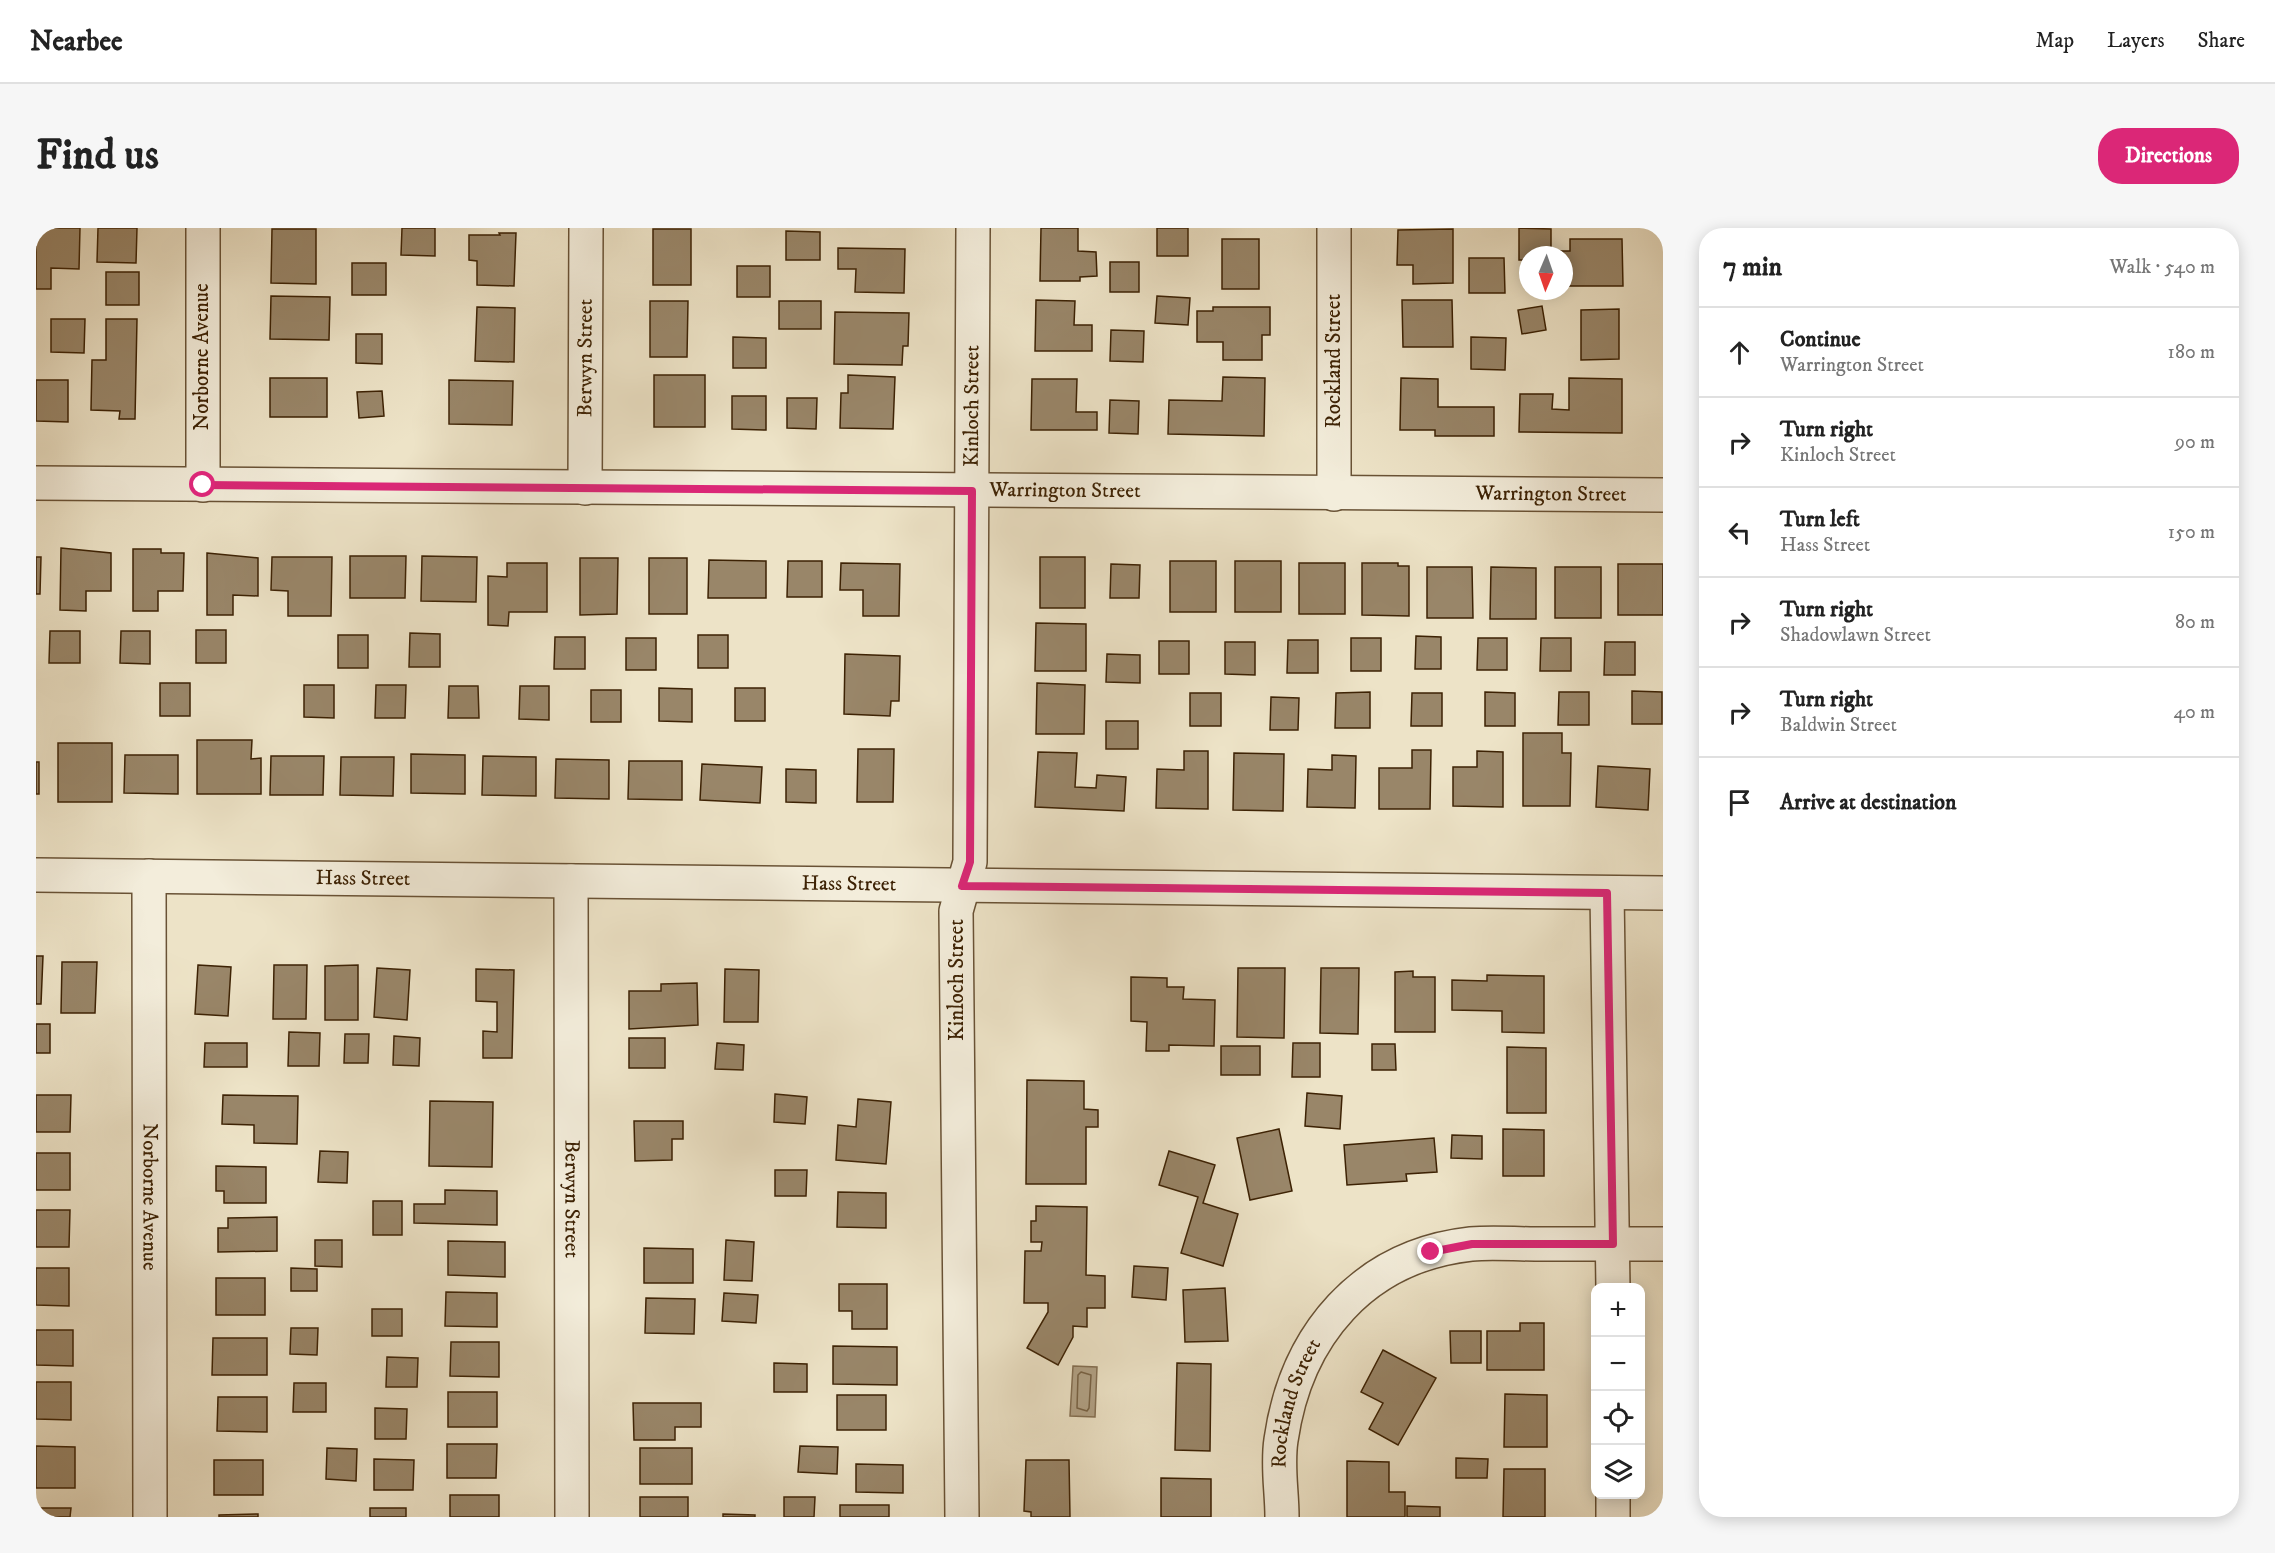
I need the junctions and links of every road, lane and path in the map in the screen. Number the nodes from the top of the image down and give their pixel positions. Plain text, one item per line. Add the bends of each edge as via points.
1 (203, 228) edge
2 (586, 228) edge
3 (973, 228) edge
4 (1334, 228) edge
5 (36, 483) edge
6 (203, 485) junction
7 (585, 488) junction
8 (972, 491) junction
9 (1334, 494) junction
10 (1663, 495) edge
11 (36, 875) edge
12 (149, 876) junction
13 (571, 881) junction
14 (962, 886) junction
15 (1607, 893) junction
16 (1663, 893) edge
17 (1613, 1244) junction
18 (1663, 1244) edge
19 (1613, 1283) edge
20 (1613, 1499) edge
21 (150, 1517) edge
22 (572, 1517) edge
23 (962, 1517) edge
24 (1282, 1517) edge
25 (1613, 1517) edge

1 - 6 street, Norborne Avenue
2 - 7 street, Berwyn Street
3 - 8 street, Kinloch Street
4 - 9 street, Rockland Street
5 - 6 street, Warrington Street
6 - 7 street, Warrington Street
7 - 8 street, Warrington Street
8 - 9 street, Warrington Street
8 - 14 street, Kinloch Street via 970,862
9 - 10 street, Warrington Street
11 - 12 street, Hass Street
12 - 13 street, Hass Street
12 - 21 street, Norborne Avenue
13 - 14 street, Hass Street
13 - 22 street, Berwyn Street
14 - 15 street, Hass Street
14 - 23 street, Kinloch Street via 956,911
15 - 16 street, Hass Street
15 - 17 street
17 - 18 street, Rockland Street
17 - 19 street
17 - 24 street, Rockland Street via 1472,1244 1431,1252 1395,1266 1343,1304 1308,1351 1288,1404 1279,1469
20 - 25 street

